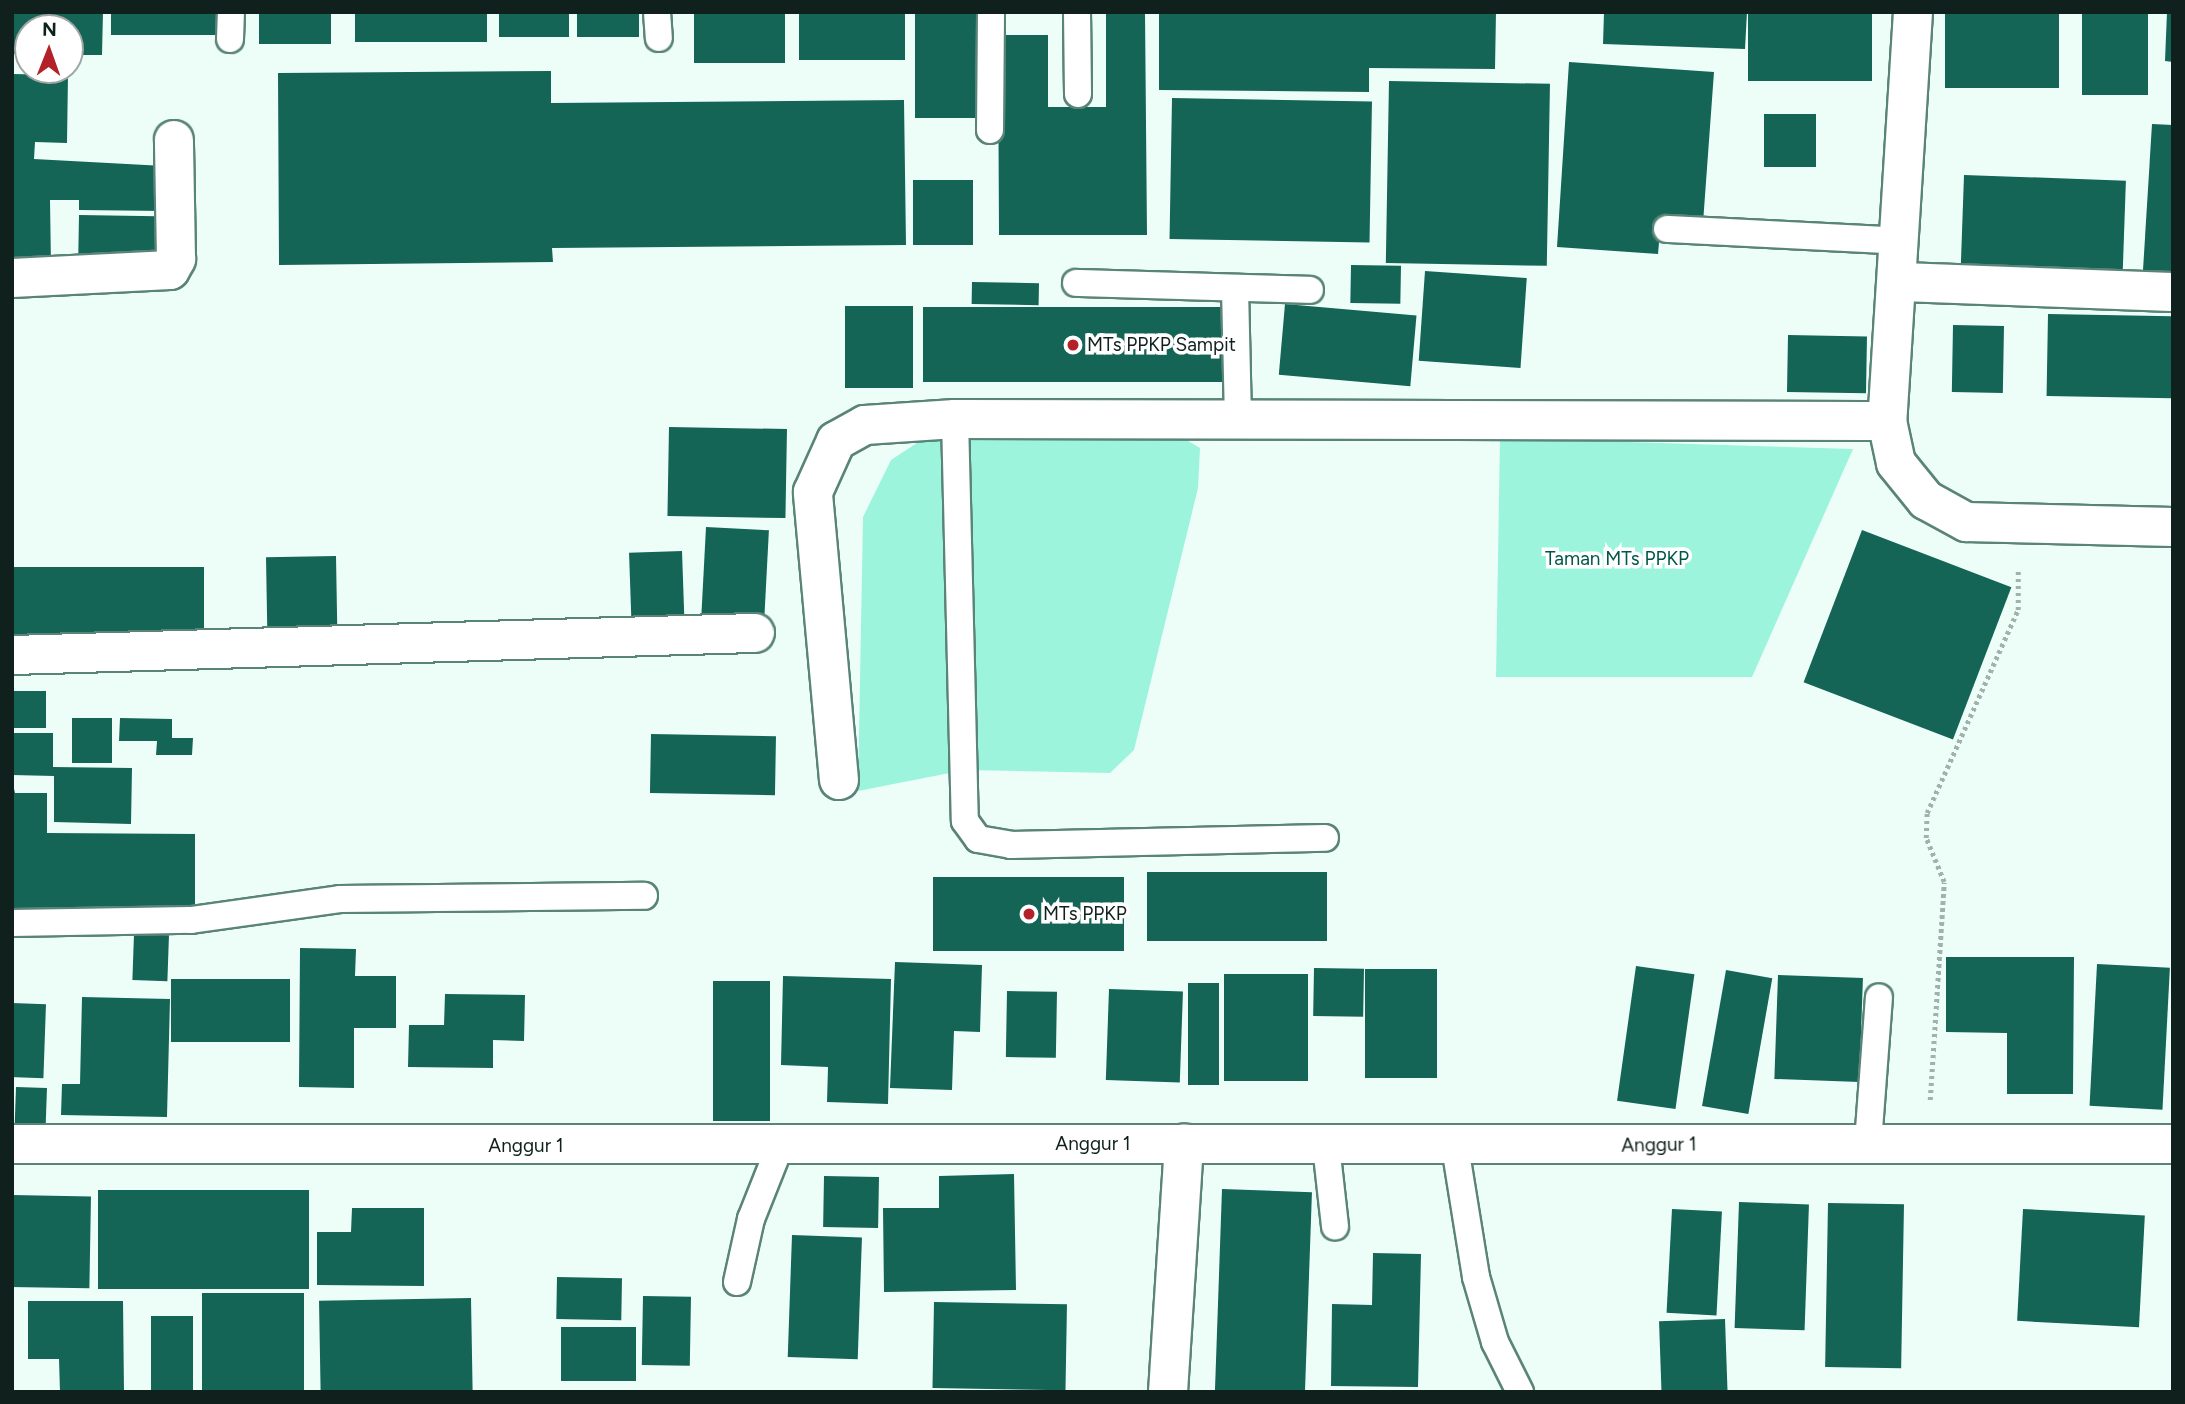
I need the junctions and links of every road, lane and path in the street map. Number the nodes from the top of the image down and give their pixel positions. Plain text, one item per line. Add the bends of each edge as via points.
1 (231, 12) edge
2 (991, 12) edge
3 (1077, 12) edge
4 (1913, 12) edge
5 (230, 39) dead end
6 (1078, 94) dead end
7 (990, 130) dead end
8 (174, 139) dead end
9 (1667, 229) dead end
10 (1902, 241) junction
11 (12, 278) edge
12 (1901, 282) junction
13 (1076, 283) dead end
14 (1235, 288) junction
15 (1310, 290) dead end
16 (2173, 292) edge
17 (955, 419) junction
18 (1238, 420) junction
19 (1887, 422) junction
20 (1966, 522) junction
21 (2173, 527) edge
22 (755, 633) dead end
23 (12, 655) edge
24 (839, 780) dead end
25 (1325, 838) dead end
26 (644, 896) dead end
27 (12, 923) edge
28 (1879, 996) dead end
29 (1868, 1143) junction
30 (1928, 1143) junction
31 (12, 1144) edge
32 (1184, 1144) junction
33 (2173, 1144) edge
34 (780, 1146) junction
35 (1326, 1146) junction
36 (1455, 1147) junction
37 (1335, 1226) dead end
38 (737, 1282) dead end
39 (1168, 1392) edge
40 (1520, 1392) edge

1 - 5 lane
2 - 7 lane
3 - 6 lane
4 - 10 street
8 - 11 street via 176,259 170,270
9 - 10 lane
10 - 12 street
12 - 16 street
12 - 19 street
13 - 14 lane
14 - 15 lane
14 - 18 lane
17 - 18 street
17 - 24 street via 865,425 836,441 822,461 813,492
17 - 25 lane via 965,821 978,839 1012,845
18 - 19 street
19 - 20 street via 1896,463 1927,500
20 - 21 street
20 - 30 path via 2018,567 2023,591 1927,813 1926,838 1944,882
22 - 23 street
26 - 27 lane via 340,899 191,920
28 - 29 lane
29 - 30 street, Anggur 1
29 - 36 street, Anggur 1
30 - 33 street, Anggur 1
31 - 34 street, Anggur 1
32 - 34 street, Anggur 1
32 - 35 street, Anggur 1
32 - 39 street
34 - 38 lane
35 - 36 street, Anggur 1
35 - 37 lane
36 - 40 lane via 1476,1277 1495,1342

